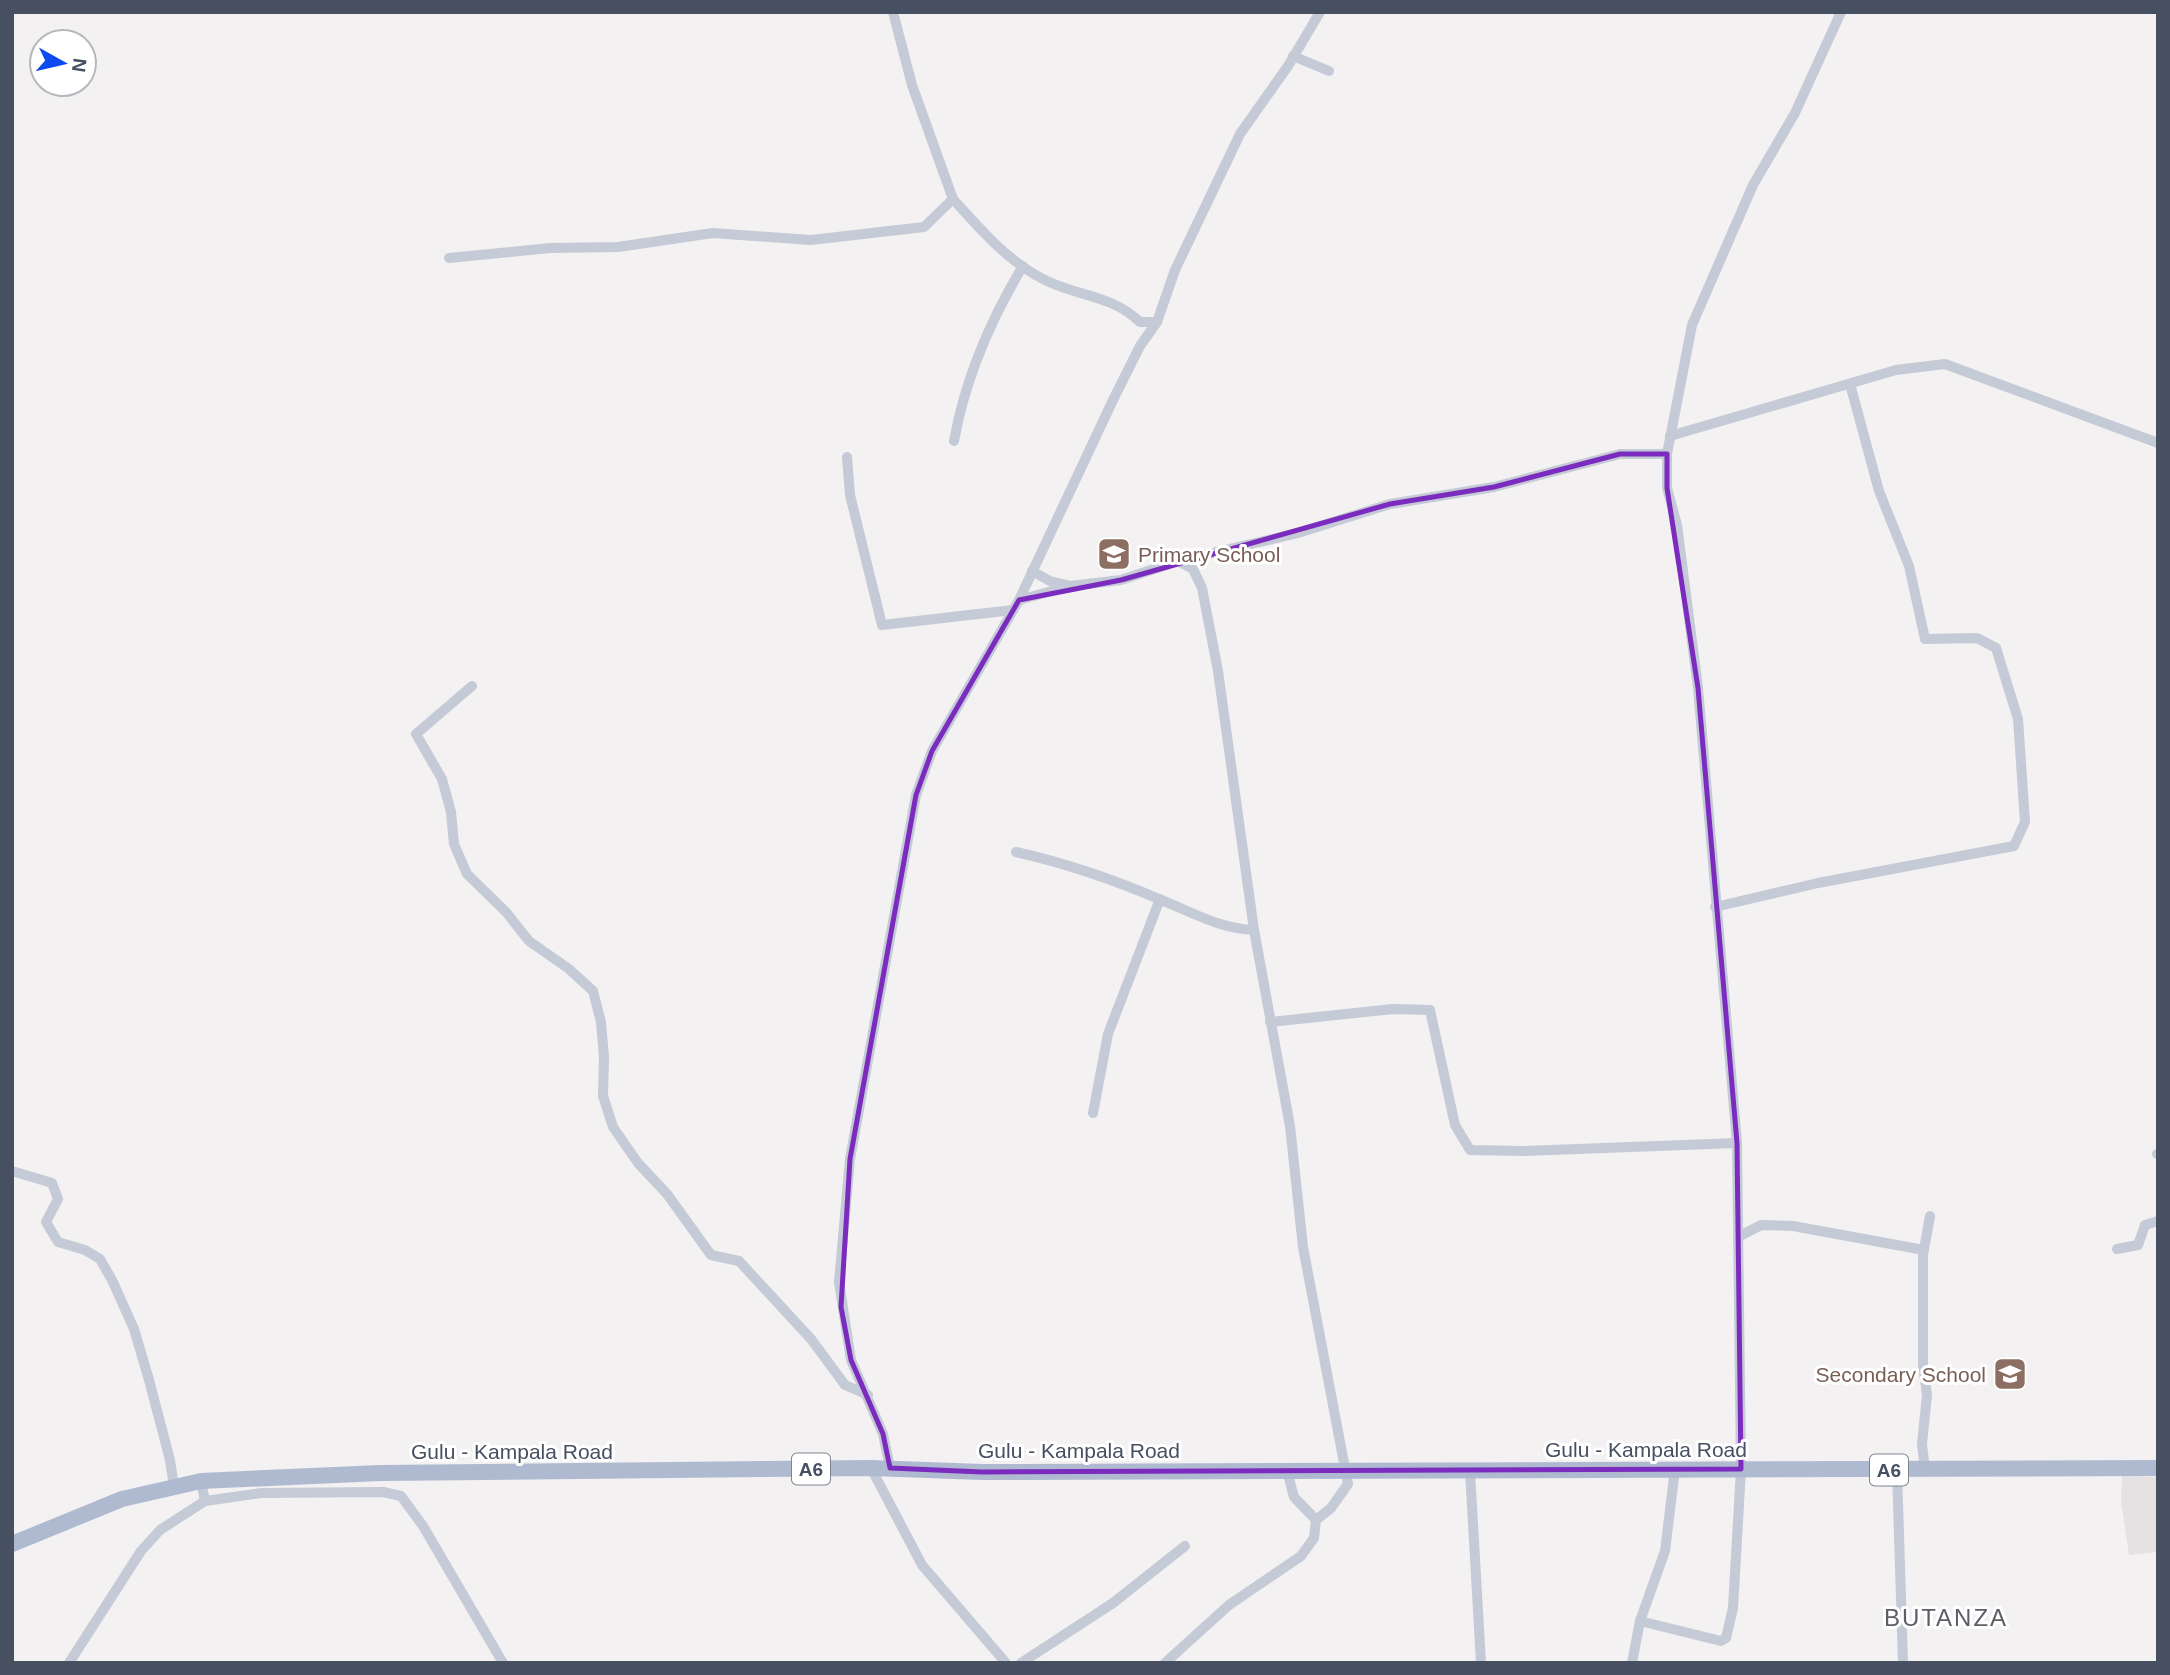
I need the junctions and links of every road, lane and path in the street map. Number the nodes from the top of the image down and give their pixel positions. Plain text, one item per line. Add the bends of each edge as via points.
1 (893, 12) edge
2 (1320, 12) edge
3 (1841, 12) edge
4 (1293, 56) junction
5 (1329, 71) dead end
6 (953, 200) junction
7 (449, 258) dead end
8 (1023, 266) junction
9 (1140, 322) junction
10 (1157, 322) junction
11 (1140, 346) junction
12 (1850, 384) junction
13 (1670, 436) junction
14 (954, 441) dead end
15 (2158, 443) edge
16 (1667, 454) junction
17 (847, 457) dead end
18 (1178, 561) junction
19 (1032, 571) junction
20 (1070, 586) junction
21 (1019, 600) junction
22 (1013, 610) junction
23 (472, 686) dead end
24 (1016, 852) dead end
25 (1160, 899) junction
26 (1715, 907) junction
27 (1254, 930) junction
28 (1269, 1022) junction
29 (1093, 1113) dead end
30 (1737, 1143) junction
31 (12, 1171) edge
32 (1930, 1216) dead end
33 (2158, 1221) edge
34 (1738, 1237) junction
35 (2117, 1249) dead end
36 (1924, 1250) junction
37 (868, 1395) junction
38 (871, 1468) junction
39 (890, 1468) junction
40 (2158, 1468) edge
41 (1675, 1469) junction
42 (1741, 1469) junction
43 (1896, 1470) junction
44 (1925, 1470) junction
45 (1287, 1471) junction
46 (1346, 1471) junction
47 (1470, 1471) junction
48 (201, 1481) junction
49 (174, 1488) junction
50 (205, 1501) junction
51 (1316, 1520) junction
52 (12, 1544) edge
53 (1185, 1546) dead end
54 (1640, 1621) junction
55 (69, 1663) edge
56 (503, 1663) edge
57 (1006, 1663) edge
58 (1021, 1663) edge
59 (1165, 1663) edge
60 (1481, 1663) edge
61 (1632, 1663) edge
62 (1903, 1663) edge

1 - 6 street via 912,85
2 - 4 street
3 - 13 street via 1795,113 1753,185 1692,324
4 - 5 street
4 - 10 street via 1240,134 1175,270
6 - 7 street via 924,227 886,232 811,240 713,233 618,247
6 - 8 street
8 - 9 street via 1051,282 1123,306
8 - 14 street via 996,310
9 - 10 street
9 - 11 street
10 - 11 street
11 - 19 street
12 - 13 street
12 - 15 street via 1896,370 1945,365
12 - 26 street via 1879,491 1909,566 1925,639 1977,638 1996,648 2018,719 2025,822 2014,846
13 - 16 street
16 - 18 street via 1620,454 1494,487 1391,504 1298,533
16 - 26 street via 1667,488 1677,525 1698,688
17 - 22 street via 850,495 882,625
18 - 20 street via 1121,580
18 - 27 street via 1193,569 1205,600
19 - 20 street
19 - 21 street
20 - 21 street
21 - 22 street
22 - 37 street via 932,751 916,795 903,858 849,1159 839,1282 851,1360
23 - 37 street via 416,734 442,779 454,844 467,874 529,941 593,991 603,1046 603,1096 613,1127 638,1163 711,1255 738,1261 811,1339 845,1385
24 - 25 street via 1061,862
25 - 27 street via 1202,918
25 - 29 street via 1108,1034
26 - 30 street
27 - 28 street
28 - 30 street via 1393,1009 1430,1010 1455,1125 1470,1150
28 - 46 street via 1290,1126 1303,1247
30 - 34 street
31 - 49 street via 52,1183 58,1199 46,1222 58,1242 100,1259 112,1280 134,1329
32 - 36 street
33 - 35 street via 2145,1225 2138,1245
34 - 36 street via 1761,1224 1793,1226
34 - 42 street
36 - 44 street
37 - 39 street
38 - 39 main road, Gulu - Kampala Road / A6
38 - 48 main road, Gulu - Kampala Road / A6 via 380,1473
38 - 57 street via 922,1565
39 - 45 main road, Gulu - Kampala Road / A6
40 - 44 main road, Gulu - Kampala Road / A6
41 - 42 main road, Gulu - Kampala Road / A6
41 - 47 main road, Gulu - Kampala Road / A6
41 - 54 street via 1665,1552
42 - 43 main road, Gulu - Kampala Road / A6
42 - 54 street via 1733,1608 1726,1638 1721,1641
43 - 44 main road, Gulu - Kampala Road / A6
43 - 62 street
45 - 46 main road, Gulu - Kampala Road / A6
45 - 51 street via 1294,1497
46 - 47 main road, Gulu - Kampala Road / A6
46 - 51 street via 1348,1485
47 - 60 street
48 - 49 main road, Gulu - Kampala Road / A6
48 - 50 street
49 - 52 main road, Gulu - Kampala Road / A6 via 122,1499
50 - 55 street via 160,1530 141,1551
50 - 56 street via 285,1493 383,1492 401,1496
51 - 59 street via 1314,1538 1301,1556 1229,1605
53 - 58 street via 1113,1602
54 - 61 street

